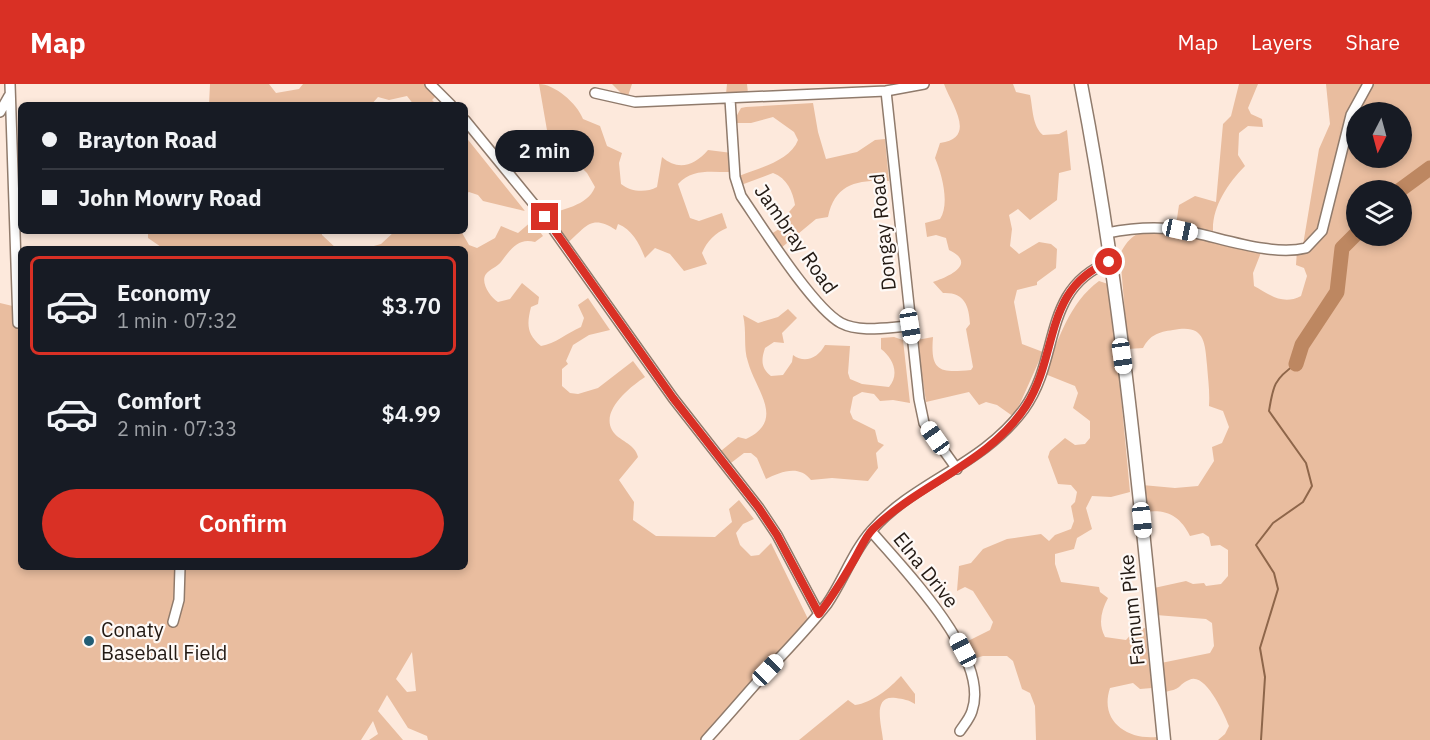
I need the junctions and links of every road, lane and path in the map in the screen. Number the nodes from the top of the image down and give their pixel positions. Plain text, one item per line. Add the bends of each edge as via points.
1 (10, 84) edge
2 (430, 84) edge
3 (924, 84) edge
4 (1081, 84) edge
5 (1368, 84) edge
6 (886, 91) junction
7 (595, 93) dead end
8 (10, 95) junction
9 (730, 99) junction
10 (448, 102) edge
11 (0, 112) edge
12 (468, 124) edge
13 (1107, 233) junction
14 (1109, 262) junction
15 (18, 323) dead end
16 (910, 326) junction
17 (957, 469) junction
18 (871, 531) junction
19 (180, 570) edge
20 (819, 614) junction
21 (173, 622) dead end
22 (960, 731) dead end
23 (706, 740) edge
24 (1164, 740) edge

1 - 8 street
2 - 10 street
3 - 6 street
4 - 13 main road, Farnum Pike
5 - 13 street via 1352,115 1322,231 1306,248 1258,246 1158,228 1136,227
6 - 9 street
6 - 16 street, Dongay Road
7 - 9 street via 635,102
8 - 11 street
8 - 15 street
9 - 16 street, Jambray Road via 735,177 741,196 808,290 826,312 842,323 861,328
12 - 20 street via 545,217 673,398 759,508
13 - 14 main road, Farnum Pike
14 - 17 street via 1093,269 1071,288 1057,316 1049,353 1026,406 1008,429
14 - 24 main road, Farnum Pike via 1129,402
16 - 17 street, Dongay Road via 924,423
17 - 18 street via 892,512
18 - 20 street
18 - 22 street, Elna Drive via 956,637 970,664 972,711
19 - 21 street via 180,600
20 - 23 street

